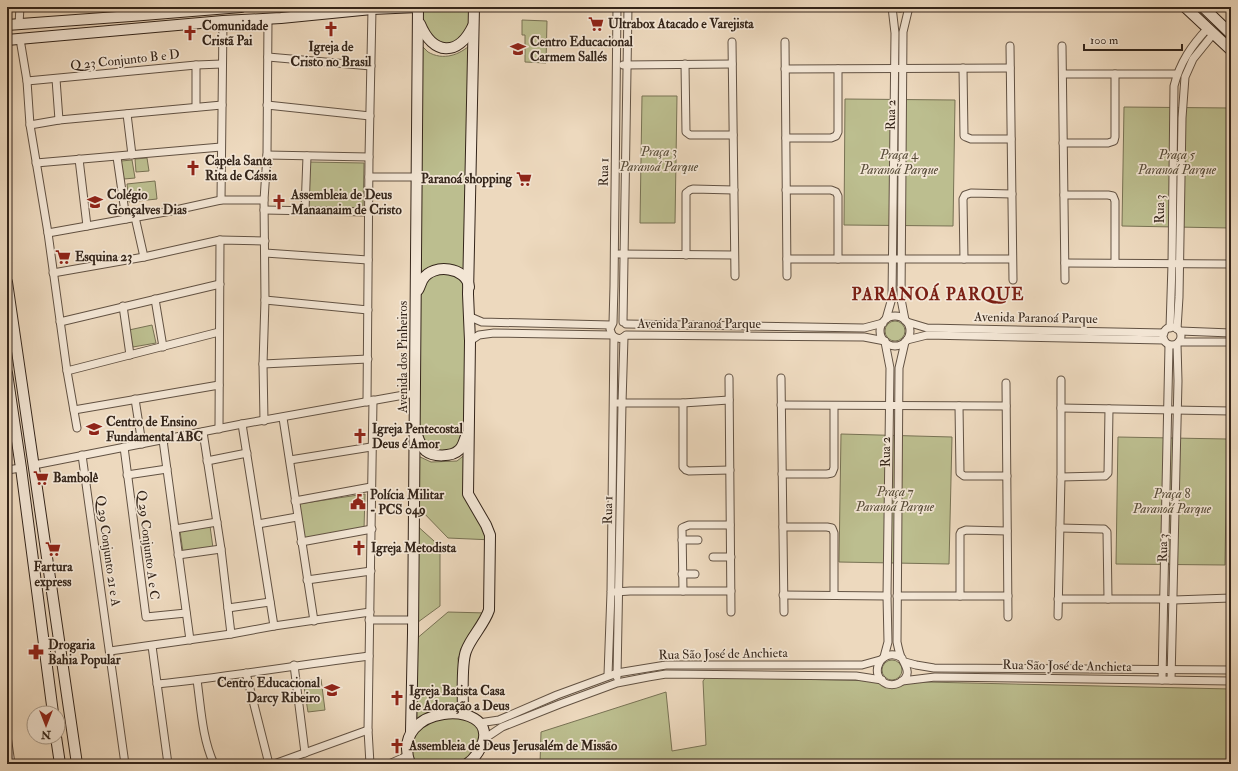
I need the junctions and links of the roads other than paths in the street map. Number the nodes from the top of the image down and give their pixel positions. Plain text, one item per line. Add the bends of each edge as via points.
1 (20, 7) edge
2 (241, 7) edge
3 (288, 7) edge
4 (298, 7) edge
5 (418, 7) edge
6 (474, 7) edge
7 (617, 7) edge
8 (628, 7) edge
9 (893, 7) edge
10 (907, 7) edge
11 (1185, 7) edge
12 (1203, 7) edge
13 (224, 8) edge
14 (372, 9) junction
15 (304, 16) junction
16 (93, 18) junction
17 (112, 18) junction
18 (268, 18) junction
19 (281, 18) junction
20 (418, 20) junction
21 (223, 21) junction
22 (474, 22) junction
23 (20, 24) junction
24 (7, 25) edge
25 (1211, 30) junction
26 (113, 31) junction
27 (96, 33) junction
28 (1231, 34) edge
29 (20, 39) junction
30 (7, 40) edge
31 (732, 42) dead end
32 (785, 42) dead end
33 (1010, 46) dead end
34 (1062, 46) dead end
35 (1231, 50) edge
36 (268, 57) junction
37 (222, 64) junction
38 (685, 64) junction
39 (732, 64) junction
40 (196, 65) junction
41 (618, 65) junction
42 (627, 65) junction
43 (371, 66) junction
44 (904, 68) junction
45 (963, 68) junction
46 (1010, 68) junction
47 (785, 69) junction
48 (838, 69) junction
49 (894, 69) junction
50 (1063, 74) junction
51 (1115, 74) junction
52 (1177, 74) junction
53 (56, 79) junction
54 (27, 81) junction
55 (222, 105) junction
56 (267, 105) junction
57 (196, 107) junction
58 (127, 114) junction
59 (370, 116) junction
60 (59, 120) junction
61 (30, 125) junction
62 (733, 135) junction
63 (786, 138) junction
64 (1011, 139) junction
65 (1064, 143) junction
66 (221, 147) junction
67 (266, 154) junction
68 (132, 155) junction
69 (307, 156) junction
70 (117, 157) junction
71 (369, 157) junction
72 (79, 159) junction
73 (36, 163) junction
74 (417, 176) junction
75 (369, 177) junction
76 (734, 190) junction
77 (786, 190) junction
78 (1012, 194) junction
79 (1064, 195) junction
80 (221, 200) junction
81 (264, 200) junction
82 (264, 210) junction
83 (305, 210) junction
84 (369, 212) junction
85 (135, 217) junction
86 (126, 219) junction
87 (87, 226) junction
88 (48, 233) junction
89 (220, 240) junction
90 (264, 241) junction
91 (265, 253) junction
92 (615, 254) junction
93 (623, 254) junction
94 (686, 255) junction
95 (734, 255) junction
96 (144, 257) junction
97 (787, 258) junction
98 (892, 258) junction
99 (838, 259) junction
100 (902, 259) junction
101 (964, 259) junction
102 (1012, 259) junction
103 (368, 260) junction
104 (1065, 263) junction
105 (1115, 263) junction
106 (1176, 264) junction
107 (1231, 264) edge
108 (53, 270) junction
109 (735, 276) dead end
110 (787, 276) dead end
111 (1013, 280) dead end
112 (1065, 280) dead end
113 (7, 283) edge
114 (220, 284) junction
115 (468, 294) junction
116 (416, 296) junction
117 (155, 299) junction
118 (265, 300) junction
119 (123, 306) junction
120 (368, 310) junction
121 (468, 316) junction
122 (884, 321) junction
123 (906, 321) junction
124 (60, 322) junction
125 (624, 323) junction
126 (612, 324) junction
127 (219, 332) junction
128 (1231, 333) edge
129 (613, 336) junction
130 (625, 336) junction
131 (1172, 336) junction
132 (470, 341) junction
133 (885, 341) junction
134 (906, 341) junction
135 (1231, 342) edge
136 (163, 347) junction
137 (130, 355) junction
138 (368, 359) junction
139 (262, 364) junction
140 (67, 371) junction
141 (7, 374) edge
142 (729, 378) dead end
143 (781, 378) dead end
144 (1061, 380) dead end
145 (1006, 383) dead end
146 (218, 384) junction
147 (415, 393) junction
148 (23, 394) junction
149 (10, 396) junction
150 (135, 399) junction
151 (729, 400) junction
152 (370, 401) junction
153 (613, 403) junction
154 (622, 403) junction
155 (683, 403) junction
156 (781, 405) junction
157 (898, 405) junction
158 (834, 406) junction
159 (889, 406) junction
160 (959, 406) junction
161 (1006, 406) junction
162 (1061, 408) junction
163 (1109, 409) junction
164 (1168, 409) junction
165 (1177, 409) junction
166 (74, 410) junction
167 (1231, 411) edge
168 (26, 415) junction
169 (13, 416) junction
170 (283, 418) junction
171 (264, 421) junction
172 (242, 424) junction
173 (77, 428) dead end
174 (415, 428) junction
175 (219, 429) junction
176 (468, 431) junction
177 (203, 432) junction
178 (163, 440) junction
179 (142, 444) junction
180 (371, 447) junction
181 (124, 448) junction
182 (247, 453) junction
183 (82, 455) junction
184 (290, 460) junction
185 (207, 461) junction
186 (34, 465) junction
187 (21, 468) junction
188 (167, 469) junction
189 (7, 470) edge
190 (730, 470) junction
191 (782, 474) junction
192 (127, 475) junction
193 (1007, 476) junction
194 (1061, 476) junction
195 (371, 487) junction
196 (296, 501) junction
197 (298, 517) junction
198 (216, 522) junction
199 (258, 524) junction
200 (730, 525) junction
201 (783, 526) junction
202 (1060, 528) junction
203 (175, 529) junction
204 (372, 529) junction
205 (1007, 531) junction
206 (682, 540) junction
207 (698, 540) dead end
208 (301, 542) junction
209 (221, 549) junction
210 (178, 555) junction
211 (713, 557) dead end
212 (730, 557) junction
213 (371, 571) junction
214 (682, 574) junction
215 (696, 574) dead end
216 (307, 580) junction
217 (682, 591) junction
218 (731, 591) junction
219 (615, 592) junction
220 (783, 595) junction
221 (834, 595) junction
222 (960, 596) junction
223 (1008, 596) junction
224 (887, 598) junction
225 (897, 598) junction
226 (1231, 598) edge
227 (1058, 599) junction
228 (1108, 599) junction
229 (1163, 600) junction
230 (1174, 600) junction
231 (270, 602) junction
232 (228, 608) junction
233 (731, 612) dead end
234 (784, 612) dead end
235 (186, 613) junction
236 (369, 616) junction
237 (1058, 616) dead end
238 (1008, 617) dead end
239 (414, 620) junction
240 (314, 621) junction
241 (274, 626) junction
242 (231, 634) junction
243 (190, 640) junction
244 (152, 646) junction
245 (110, 651) junction
246 (369, 656) junction
247 (882, 659) junction
248 (903, 660) junction
249 (294, 665) junction
250 (1162, 669) junction
251 (1171, 669) junction
252 (1231, 670) edge
253 (617, 672) junction
254 (246, 673) junction
255 (608, 675) junction
256 (197, 680) junction
257 (882, 680) junction
258 (1162, 680) junction
259 (1171, 680) junction
260 (902, 681) junction
261 (1231, 681) edge
262 (617, 683) junction
263 (157, 684) junction
264 (67, 694) junction
265 (51, 697) junction
266 (52, 705) edge
267 (66, 714) edge
268 (463, 714) junction
269 (70, 720) junction
270 (479, 722) junction
271 (368, 730) junction
272 (411, 731) junction
273 (7, 736) edge
274 (484, 739) junction
275 (57, 745) edge
276 (305, 753) junction
277 (409, 760) edge
278 (11, 764) edge
279 (60, 764) edge
280 (77, 764) edge
281 (125, 764) edge
282 (168, 764) edge
283 (214, 764) edge
284 (269, 764) edge
285 (274, 764) edge
286 (370, 764) edge
287 (389, 764) edge
288 (467, 764) edge

1 - 23 street
2 - 13 street
3 - 19 street via 288,14
4 - 15 street via 297,13
5 - 14 street
5 - 20 street, Avenida dos Pinheiros
6 - 22 street
7 - 41 street, Rua 1
8 - 42 street, Rua 1
9 - 10 street
9 - 49 street, Rua 2
10 - 44 street, Rua 2 via 903,32
11 - 25 street
12 - 28 street
13 - 17 street
14 - 15 street
14 - 43 street
15 - 19 street
16 - 17 street
16 - 23 street
16 - 27 street via 99,26
17 - 26 street via 108,26
18 - 19 street
18 - 21 street
18 - 36 street
20 - 22 street via 428,40 436,46 445,48 461,43 468,36
20 - 74 street, Avenida dos Pinheiros
21 - 26 street
21 - 37 street
22 - 115 street
23 - 24 street
25 - 35 street
25 - 52 street, Rua 3 via 1190,49
25 - 106 street, Rua 3 via 1185,77
26 - 27 street
27 - 29 street
29 - 30 street
29 - 54 street
31 - 39 street
32 - 47 street
33 - 46 street
34 - 50 street
36 - 43 street
36 - 56 street
37 - 40 street, Q 23 Conjunto B e D
37 - 55 street
38 - 39 street
38 - 42 street
38 - 62 street via 686,132 690,135
39 - 62 street
40 - 53 street, Q 23 Conjunto B e D
40 - 57 street
41 - 42 street
41 - 92 street, Rua 1
42 - 93 street, Rua 1
43 - 59 street
44 - 45 street
44 - 49 street
44 - 100 street, Rua 2
45 - 46 street
45 - 64 street via 964,136 971,139
46 - 64 street
47 - 48 street
47 - 63 street
48 - 49 street
48 - 63 street via 836,136
49 - 98 street, Rua 2
50 - 51 street
50 - 65 street
51 - 52 street
51 - 65 street via 1114,141
52 - 106 street, Rua 3 via 1173,107
53 - 54 street, Q 23 Conjunto B e D
53 - 60 street
54 - 61 street
55 - 57 street
55 - 66 street
56 - 59 street
56 - 67 street
57 - 58 street
58 - 60 street
58 - 68 street
59 - 71 street
60 - 61 street
61 - 73 street
62 - 76 street
63 - 77 street
64 - 78 street
65 - 79 street
66 - 68 street
66 - 80 street
67 - 69 street
67 - 81 street
68 - 70 street
69 - 71 street
69 - 83 street
70 - 72 street
70 - 86 street
71 - 75 street
72 - 73 street
72 - 87 street
73 - 88 street
74 - 75 street
74 - 116 street, Avenida dos Pinheiros
75 - 84 street
76 - 94 street via 687,191
76 - 95 street
77 - 97 street
77 - 99 street via 831,190 837,194
78 - 101 street via 965,195
78 - 102 street
79 - 104 street
79 - 105 street via 1114,196
80 - 81 street
80 - 85 street
81 - 82 street
82 - 83 street
82 - 90 street
83 - 84 street
84 - 103 street
85 - 86 street
85 - 96 street
86 - 87 street
87 - 88 street
88 - 108 street
89 - 90 street
89 - 96 street
89 - 114 street
90 - 91 street
91 - 103 street
91 - 118 street
92 - 93 street
92 - 126 street, Rua 1
93 - 94 street
93 - 125 street, Rua 1
94 - 95 street
95 - 109 street
96 - 108 street
97 - 99 street
97 - 110 street
98 - 99 street
98 - 100 street
98 - 122 street, Rua 2 via 892,298
100 - 101 street
100 - 123 street, Rua 2 via 901,299
101 - 102 street
102 - 111 street
103 - 120 street
104 - 105 street
104 - 112 street
105 - 106 street
106 - 107 street
106 - 131 street, Rua 3
108 - 124 street
113 - 148 street
114 - 117 street
114 - 127 street
115 - 116 street via 469,284 463,276 458,272 438,269 423,278
115 - 121 street
116 - 147 street, Avenida dos Pinheiros
117 - 119 street
117 - 136 street
118 - 120 street
118 - 139 street
119 - 124 street
119 - 137 street
120 - 138 street
121 - 126 street via 482,322
121 - 132 street
122 - 123 street, Avenida Paranoá Parque via 896,316
122 - 125 street, Avenida Paranoá Parque via 864,328
122 - 133 street via 880,330
123 - 131 street, Avenida Paranoá Parque via 927,328
123 - 134 street via 910,331
124 - 140 street
125 - 126 street via 619,321
125 - 130 street, Rua 1 via 628,330
126 - 129 street, Rua 1 via 610,329
127 - 136 street
127 - 146 street
128 - 131 street, Avenida Paranoá Parque
129 - 130 street, Avenida Paranoá Parque
129 - 132 street, Avenida Paranoá Parque via 494,333 479,335
129 - 153 street, Rua 1
130 - 133 street, Avenida Paranoá Parque via 864,337
130 - 154 street, Rua 1
131 - 134 street, Avenida Paranoá Parque via 927,336
131 - 135 street, Avenida Paranoá Parque
131 - 164 street, Rua 3
131 - 165 street, Rua 3
132 - 176 street
133 - 134 street, Avenida Paranoá Parque via 897,345
133 - 159 street, Rua 2 via 890,368
134 - 157 street, Rua 2 via 899,368
136 - 137 street
137 - 140 street
138 - 139 street
138 - 152 street
139 - 171 street
140 - 166 street
141 - 149 street
142 - 151 street
143 - 156 street
144 - 162 street
145 - 161 street
146 - 150 street
146 - 175 street
147 - 152 street
147 - 174 street, Avenida dos Pinheiros
148 - 149 street via 17,399
148 - 168 street
149 - 169 street
150 - 166 street
150 - 179 street
151 - 155 street
151 - 190 street
152 - 170 street
152 - 180 street
153 - 154 street
153 - 219 street, Rua 1
154 - 155 street
154 - 219 street, Rua 1
155 - 190 street via 683,468 689,471
156 - 158 street
156 - 191 street
157 - 159 street
157 - 160 street
157 - 225 street, Rua 2
158 - 159 street
158 - 191 street via 832,473
159 - 224 street, Rua 2
160 - 161 street
160 - 193 street via 960,473 964,476
161 - 193 street
162 - 163 street
162 - 194 street
163 - 164 street
163 - 194 street via 1108,473 1102,476
164 - 165 street
164 - 229 street, Rua 3
165 - 167 street
165 - 230 street, Rua 3
166 - 173 street
168 - 169 street via 17,411
168 - 186 street
169 - 187 street
170 - 171 street
170 - 184 street
171 - 172 street
172 - 175 street
172 - 182 street
174 - 176 street via 420,444 426,452 441,456 459,451
174 - 239 street, Avenida dos Pinheiros
175 - 177 street
176 - 268 street via 468,494 490,535 489,610 466,650
177 - 178 street
177 - 185 street
178 - 179 street
178 - 188 street
179 - 181 street
180 - 184 street
180 - 195 street
181 - 183 street
181 - 192 street, Q 29 Conjunto A e C
182 - 185 street
182 - 199 street
183 - 186 street
183 - 245 street, Q 29 Conjunto 21 e A
184 - 196 street
185 - 198 street
186 - 264 street
187 - 189 street
187 - 265 street
188 - 192 street
188 - 203 street
190 - 200 street
191 - 201 street
192 - 235 street, Q 29 Conjunto A e C via 146,617
193 - 205 street
194 - 202 street
195 - 196 street
195 - 204 street
196 - 197 street
197 - 199 street
197 - 208 street
198 - 203 street
198 - 209 street
199 - 231 street
200 - 206 street via 686,526 682,528
200 - 212 street
201 - 220 street
201 - 221 street via 832,528
202 - 227 street
202 - 228 street via 1106,530
203 - 210 street
204 - 208 street
204 - 213 street
205 - 222 street via 961,532
205 - 223 street
206 - 207 street
206 - 214 street
208 - 216 street
209 - 210 street
209 - 232 street
210 - 235 street
211 - 212 street
212 - 218 street
213 - 216 street
213 - 236 street
214 - 215 street
214 - 217 street
216 - 240 street
217 - 218 street
217 - 219 street
218 - 233 street
219 - 253 street, Rua 1
219 - 255 street, Rua 1
220 - 221 street
220 - 234 street
221 - 224 street
222 - 223 street
222 - 225 street
223 - 238 street
224 - 225 street
224 - 247 street, Rua 2 via 888,642
225 - 248 street, Rua 2 via 897,642
226 - 230 street
227 - 228 street
227 - 237 street
228 - 229 street
229 - 230 street
229 - 250 street, Rua 3
230 - 251 street, Rua 3
231 - 232 street
231 - 241 street
232 - 242 street
235 - 243 street
236 - 239 street
236 - 240 street
236 - 246 street
239 - 272 street, Avenida dos Pinheiros
240 - 241 street
241 - 242 street
242 - 243 street
243 - 244 street
244 - 245 street
244 - 263 street
245 - 281 street, Q 29 Conjunto 21 e A
246 - 249 street
246 - 271 street
247 - 248 street, Rua São José de Anchieta via 893,655
247 - 253 street, Rua São José de Anchieta via 862,664 666,665
247 - 257 street via 877,668
248 - 250 street, Rua São José de Anchieta via 934,668
248 - 260 street via 907,670
249 - 254 street
249 - 276 street
250 - 251 street, Rua São José de Anchieta
250 - 258 street, Rua 3
251 - 252 street, Rua São José de Anchieta
251 - 259 street, Rua 3
253 - 255 street, Rua São José de Anchieta
253 - 262 street, Rua 1
254 - 256 street
254 - 284 street
255 - 270 street, Rua São José de Anchieta via 499,720
256 - 263 street
256 - 283 street via 205,739
257 - 260 street, Rua São José de Anchieta via 890,684
257 - 262 street, Rua São José de Anchieta via 856,676 666,674
258 - 259 street, Rua São José de Anchieta
258 - 260 street, Rua São José de Anchieta via 935,677
259 - 261 street, Rua São José de Anchieta
262 - 274 street, Rua São José de Anchieta via 502,727
263 - 282 street
264 - 265 street via 60,703
264 - 269 street
265 - 266 street
267 - 269 street
268 - 270 street
268 - 272 street via 448,713 434,716
269 - 280 street
270 - 274 street
271 - 276 street
271 - 286 street
272 - 277 street, Avenida dos Pinheiros via 407,745
273 - 278 street
274 - 288 street via 480,749
275 - 279 street
276 - 285 street
277 - 287 street

